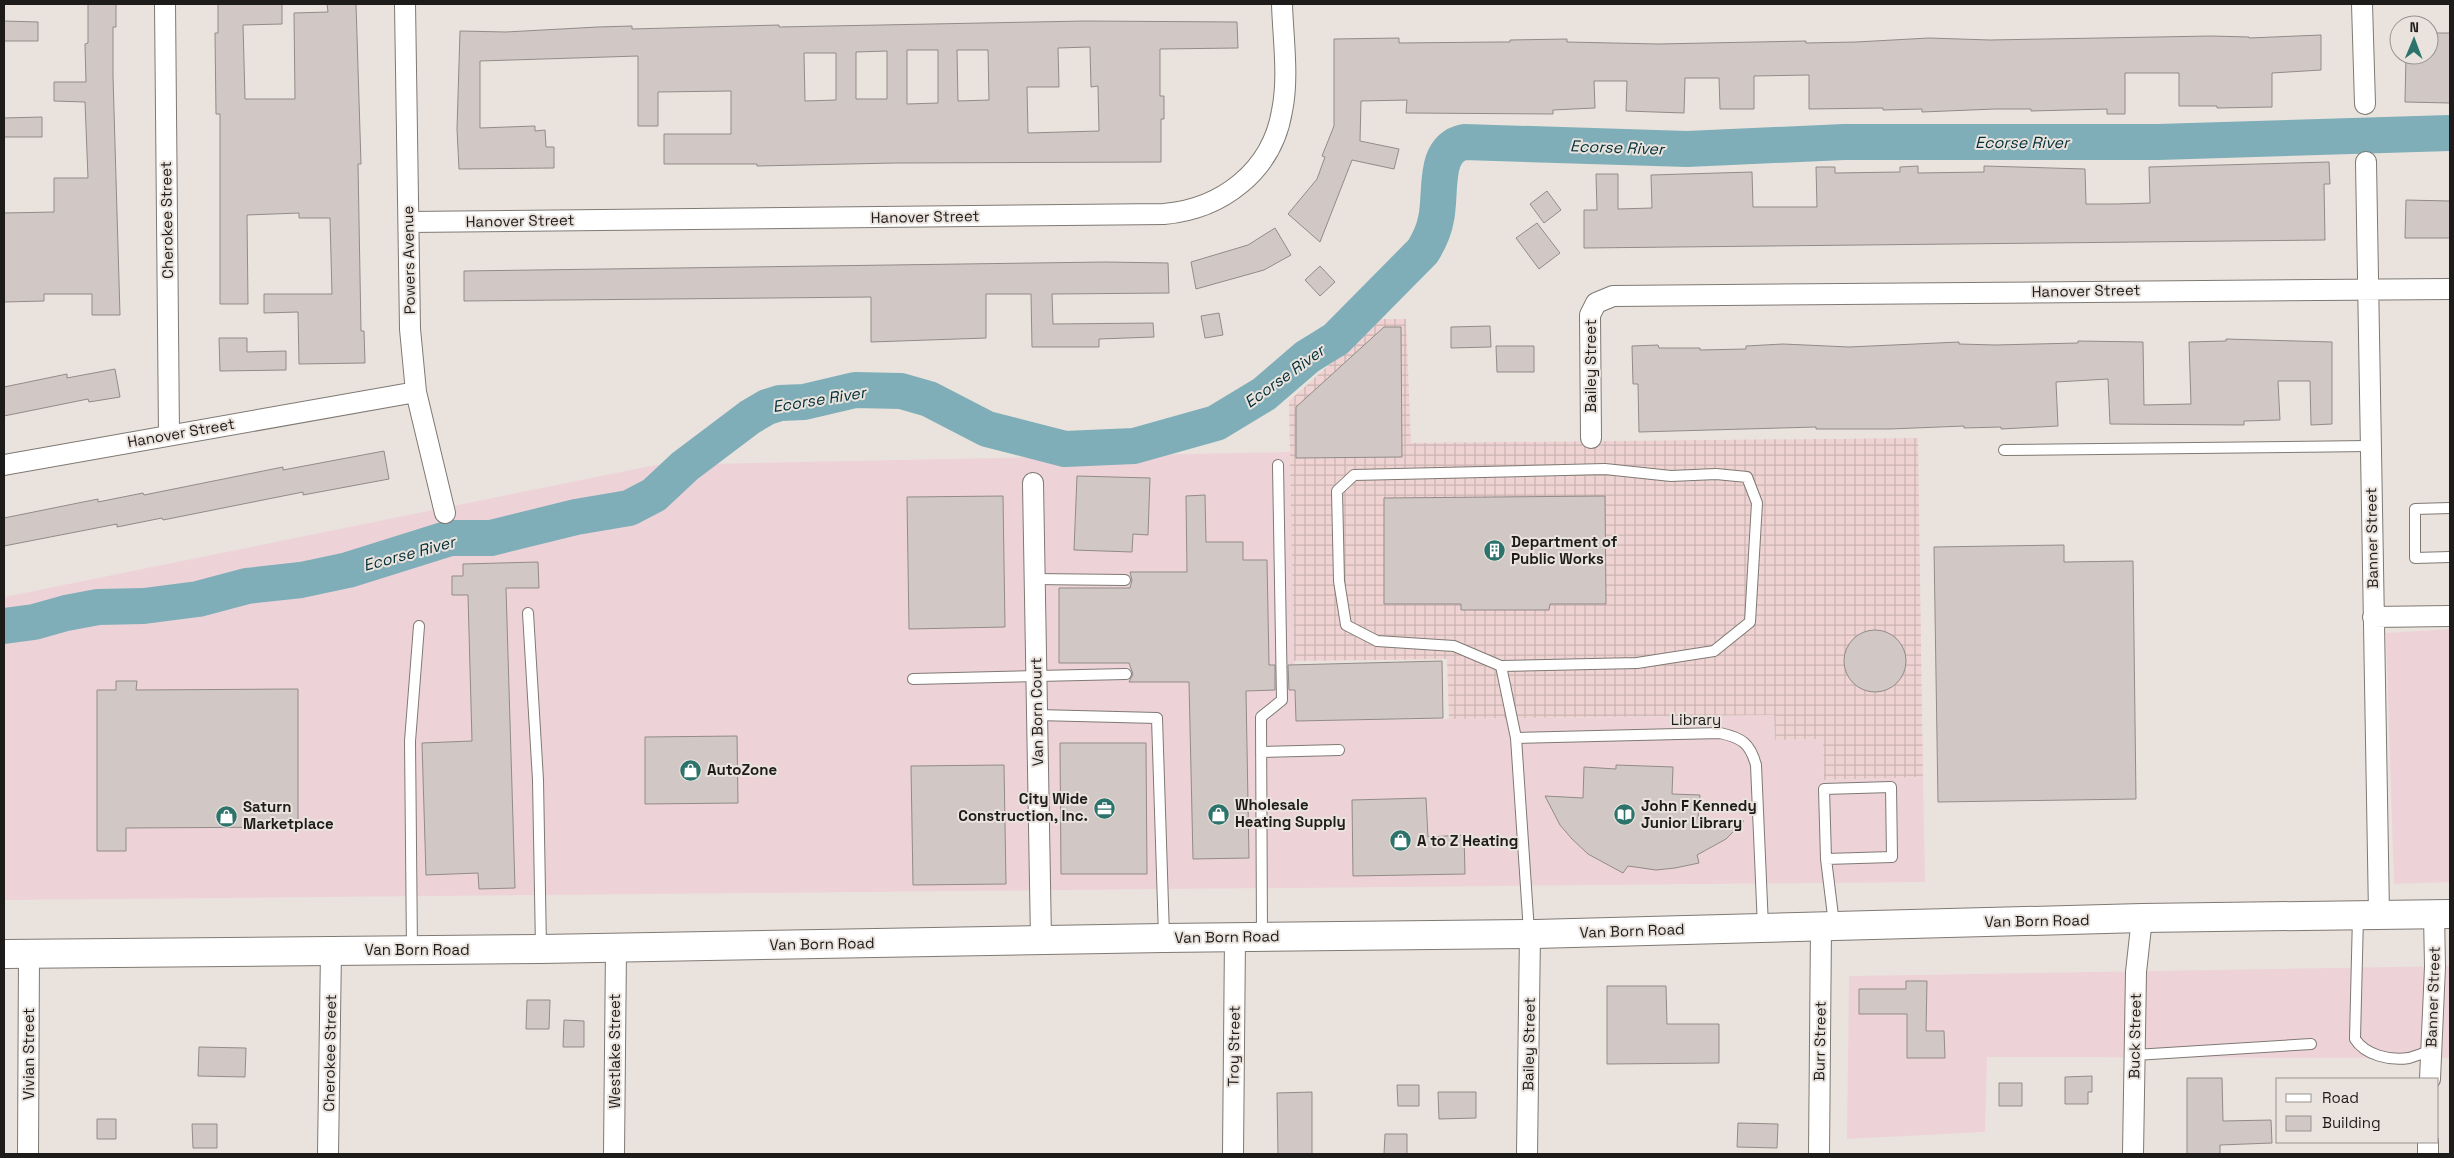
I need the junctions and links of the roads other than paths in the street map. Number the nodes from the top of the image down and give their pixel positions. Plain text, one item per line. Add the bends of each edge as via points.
1 (165, 4) edge
2 (406, 4) edge
3 (1282, 4) edge
4 (2362, 4) edge
5 (2365, 104) dead end
6 (2366, 162) dead end
7 (409, 222) junction
8 (2369, 288) junction
9 (2450, 289) edge
10 (1721, 295) joint
11 (416, 392) junction
12 (169, 435) junction
13 (1591, 438) dead end
14 (2370, 446) junction
15 (2004, 450) dead end
16 (4, 465) edge
17 (1278, 465) dead end
18 (1033, 484) dead end
19 (2450, 508) edge
20 (445, 513) dead end
21 (2450, 557) edge
22 (1034, 579) junction
23 (1125, 580) dead end
24 (528, 613) dead end
25 (2450, 616) edge
26 (2373, 617) junction
27 (419, 626) dead end
28 (1502, 666) junction
29 (1126, 674) dead end
30 (1036, 677) junction
31 (912, 679) dead end
32 (1036, 715) junction
33 (1516, 738) junction
34 (1339, 750) dead end
35 (1261, 752) junction
36 (1826, 858) junction
37 (2368, 914) junction
38 (2442, 914) edge
39 (2142, 918) junction
40 (1828, 927) junction
41 (1764, 928) junction
42 (1530, 933) junction
43 (1235, 937) junction
44 (1262, 937) junction
45 (1164, 938) junction
46 (1041, 940) junction
47 (616, 948) junction
48 (541, 949) junction
49 (412, 950) junction
50 (331, 951) junction
51 (17, 954) edge
52 (2312, 1044) dead end
53 (2431, 1050) junction
54 (2135, 1055) junction
55 (2430, 1078) edge
56 (28, 1154) edge
57 (328, 1154) edge
58 (614, 1154) edge
59 (1233, 1154) edge
60 (1527, 1154) edge
61 (1819, 1154) edge
62 (2133, 1154) edge

1 - 12 street, Cherokee Street
2 - 7 street, Powers Avenue
3 - 7 street, Hanover Street via 1284,95 1277,133 1262,162 1244,182 1221,198 1196,209 1164,214
4 - 5 street
6 - 8 street, Banner Street
7 - 11 street, Powers Avenue via 410,329
8 - 9 street, Hanover Street
8 - 10 street, Hanover Street
8 - 14 street, Banner Street
10 - 13 street, Bailey Street via 1613,296 1596,303 1590,323
11 - 12 street, Hanover Street
11 - 20 street, Powers Avenue
12 - 16 street, Hanover Street
14 - 15 lane
14 - 26 street, Banner Street
17 - 35 lane via 1282,700 1261,717
18 - 22 street, Van Born Court
19 - 21 lane via 2415,509 2415,558
22 - 23 lane
22 - 30 street, Van Born Court
24 - 48 lane via 538,780
25 - 26 street
26 - 37 street, Banner Street
27 - 49 lane via 410,741
28 - 28 lane via 1454,646 1377,642 1346,626 1339,581 1337,491 1354,475 1605,469 1671,476 1716,474 1747,477 1757,503 1750,622 1714,651 1638,662
28 - 33 lane
29 - 30 lane
30 - 31 lane
30 - 32 street, Van Born Court
32 - 45 lane via 1157,718
32 - 46 street, Van Born Court
33 - 41 lane, Library via 1720,733 1734,736 1751,748 1756,765
33 - 42 lane
34 - 35 lane
35 - 44 lane
36 - 36 lane via 1824,789 1891,787 1892,857
36 - 40 lane
37 - 38 main road, Van Born Road
37 - 39 main road, Van Born Road
37 - 53 lane via 2355,1039 2361,1048 2378,1056 2407,1058
38 - 53 street, Banner Street via 2435,967
39 - 40 main road, Van Born Road
39 - 54 street, Buck Street via 2136,972
40 - 41 main road, Van Born Road
40 - 61 street, Burr Street
41 - 42 main road, Van Born Road
42 - 44 main road, Van Born Road
42 - 60 street, Bailey Street
43 - 44 main road, Van Born Road
43 - 45 main road, Van Born Road
43 - 59 street, Troy Street
45 - 46 main road, Van Born Road
46 - 47 main road, Van Born Road
47 - 48 main road, Van Born Road
47 - 58 street, Westlake Street
48 - 49 main road, Van Born Road
49 - 50 main road, Van Born Road
50 - 51 main road, Van Born Road
50 - 57 street, Cherokee Street
51 - 56 street, Vivian Street
52 - 54 lane
53 - 55 street, Banner Street
54 - 62 street, Buck Street

